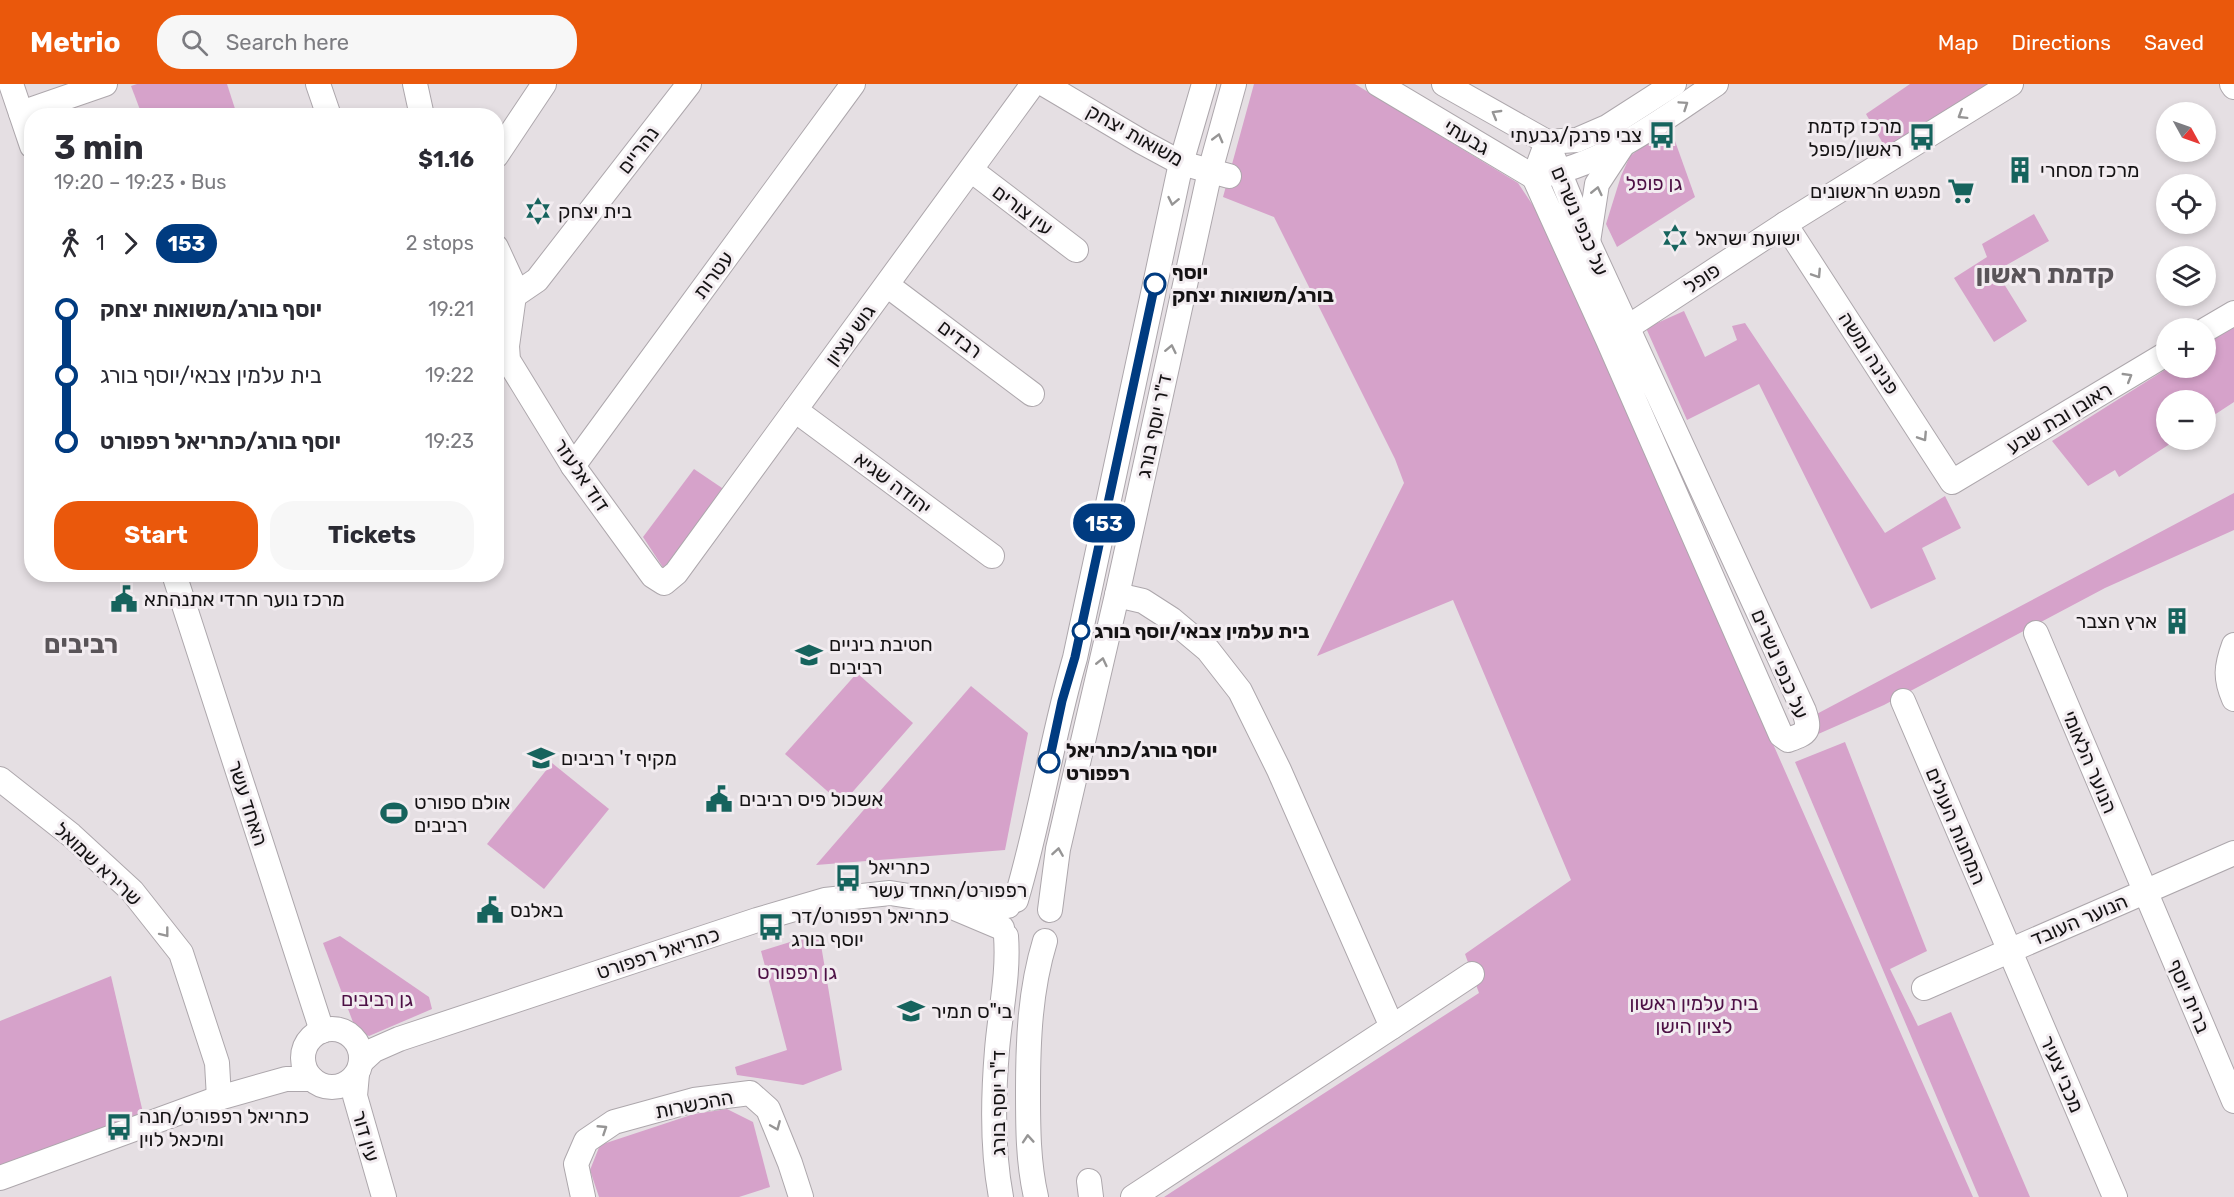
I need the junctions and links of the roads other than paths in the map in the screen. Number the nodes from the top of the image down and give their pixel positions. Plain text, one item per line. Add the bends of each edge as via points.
1 (11, 84) edge
2 (105, 84) edge
3 (318, 84) edge
4 (415, 84) edge
5 (544, 84) edge
6 (689, 84) edge
7 (853, 84) edge
8 (1033, 84) edge
9 (1044, 84) edge
10 (1204, 84) edge
11 (1234, 84) edge
12 (1378, 84) edge
13 (1444, 84) edge
14 (1674, 84) edge
15 (1716, 84) edge
16 (2011, 84) edge
17 (33, 108) edge
18 (326, 108) edge
19 (420, 108) edge
20 (24, 111) edge
21 (21, 112) junction
22 (1195, 113) junction
23 (24, 121) edge
24 (1547, 142) junction
25 (1144, 143) junction
26 (504, 144) edge
27 (1622, 146) junction
28 (1181, 162) junction
29 (971, 170) junction
30 (1559, 173) junction
31 (1219, 174) junction
32 (1534, 177) junction
33 (1785, 224) junction
34 (1588, 242) junction
35 (1076, 250) dead end
36 (504, 262) edge
37 (887, 285) junction
38 (515, 295) junction
39 (2234, 313) edge
40 (2216, 324) edge
41 (1617, 334) junction
42 (2156, 360) edge
43 (1032, 394) dead end
44 (795, 410) junction
45 (573, 466) junction
46 (1952, 482) joint
47 (992, 556) dead end
48 (177, 582) edge
49 (664, 583) joint
50 (1118, 595) junction
51 (2036, 633) dead end
52 (2234, 645) edge
53 (2234, 699) edge
54 (1903, 701) dead end
55 (0, 779) edge
56 (2234, 853) edge
57 (2145, 892) junction
58 (1050, 910) junction
59 (1008, 918) junction
60 (1045, 941) junction
61 (2008, 950) junction
62 (1472, 974) dead end
63 (1924, 988) dead end
64 (1392, 1027) junction
65 (322, 1031) junction
66 (359, 1060) junction
67 (315, 1075) junction
68 (219, 1098) junction
69 (2234, 1101) edge
70 (0, 1178) edge
71 (372, 1197) edge
72 (384, 1197) edge
73 (583, 1197) edge
74 (801, 1197) edge
75 (1001, 1197) edge
76 (1036, 1197) edge
77 (1133, 1197) edge
78 (2115, 1197) edge

1 - 21 street
2 - 17 street
3 - 18 street
4 - 19 street
5 - 26 street
6 - 38 street, נהריים via 537,280
7 - 45 street, עטרות
8 - 29 street, גוש עציון
9 - 25 street, משואות יצחק
10 - 22 street, ד"ר יוסף בורג
31 -> 11 street, ד"ר יוסף בורג
12 - 32 street, גבעתי
24 -> 13 street, גבעתי
14 - 24 street via 1607,127 1577,140
27 -> 15 street
16 -> 33 street, פופל
20 - 21 street
21 - 23 street
22 - 25 street via 1175,134 1162,141
22 - 28 street, ד"ר יוסף בורג
24 - 30 street, על כנפי נשרים
24 - 32 street, על כנפי נשרים
25 - 28 street, משואות יצחק
27 - 30 street
34 -> 27 street via 1597,184
28 - 31 street, משואות יצחק
28 -> 59 street, ד"ר יוסף בורג via 1075,657 1030,850
29 - 35 street, עין צורים
29 - 37 street, גוש עציון
30 - 32 street
30 - 34 street, על כנפי נשרים
50 -> 31 street, ד"ר יוסף בורג
32 - 41 street, על כנפי נשרים
33 - 41 street, פופל
33 -> 46 street, פנינה ומשה
34 - 41 street, על כנפי נשרים
36 - 38 street
37 - 43 street, רבדים
37 - 44 street, גוש עציון
38 - 45 street, דוד אלעזר via 508,360
39 - 40 street
41 - 41 street, על כנפי נשרים via 1781,735 1788,740 1804,734 1808,729 1804,711
46 -> 42 street, ראובן ובת שבע
44 - 47 street, יהודה שגיא
44 - 49 street, גוש עציון via 676,573
45 - 49 street, דוד אלעזר via 653,576
48 - 65 street, האחד עשר
58 -> 50 street, ד"ר יוסף בורג via 1058,849
50 - 64 street via 1143,601 1171,620 1208,650 1240,691
51 - 57 street, הנוער הלאומי
52 - 53 street via 2228,660 2227,682
54 - 61 street, המחנות העולים
55 -> 68 street, שרירא שמואל via 71,835 132,891 181,953 217,1063
56 - 57 street, הנוער העובד
57 - 61 street, הנוער העובד
57 - 69 street, ברית יוסף
58 - 59 street via 1031,897
58 - 60 street via 1053,926
59 - 60 street via 1017,946 1024,948
59 - 66 street, כתריאל רפפורט via 890,893 825,900 387,1044
59 - 75 street, ד"ר יוסף בורג via 996,1083 995,1141
76 -> 60 street, ד"ר יוסף בורג via 1028,1131 1028,1052 1030,1012
61 - 63 street, הנוער העובד
61 - 78 street, מכבי צעיר
62 - 64 street
64 - 77 street
65 - 66 street via 338,1029 353,1037
65 - 67 street via 310,1039 304,1053
66 - 67 street via 345,1084
66 - 72 street, עין דור via 355,1096
67 - 68 street via 292,1070 265,1085
67 - 71 street, עין דור via 339,1101
68 - 70 street
73 -> 74 street, ההכשרות via 576,1164 586,1141 614,1122 694,1100 750,1094 768,1109

